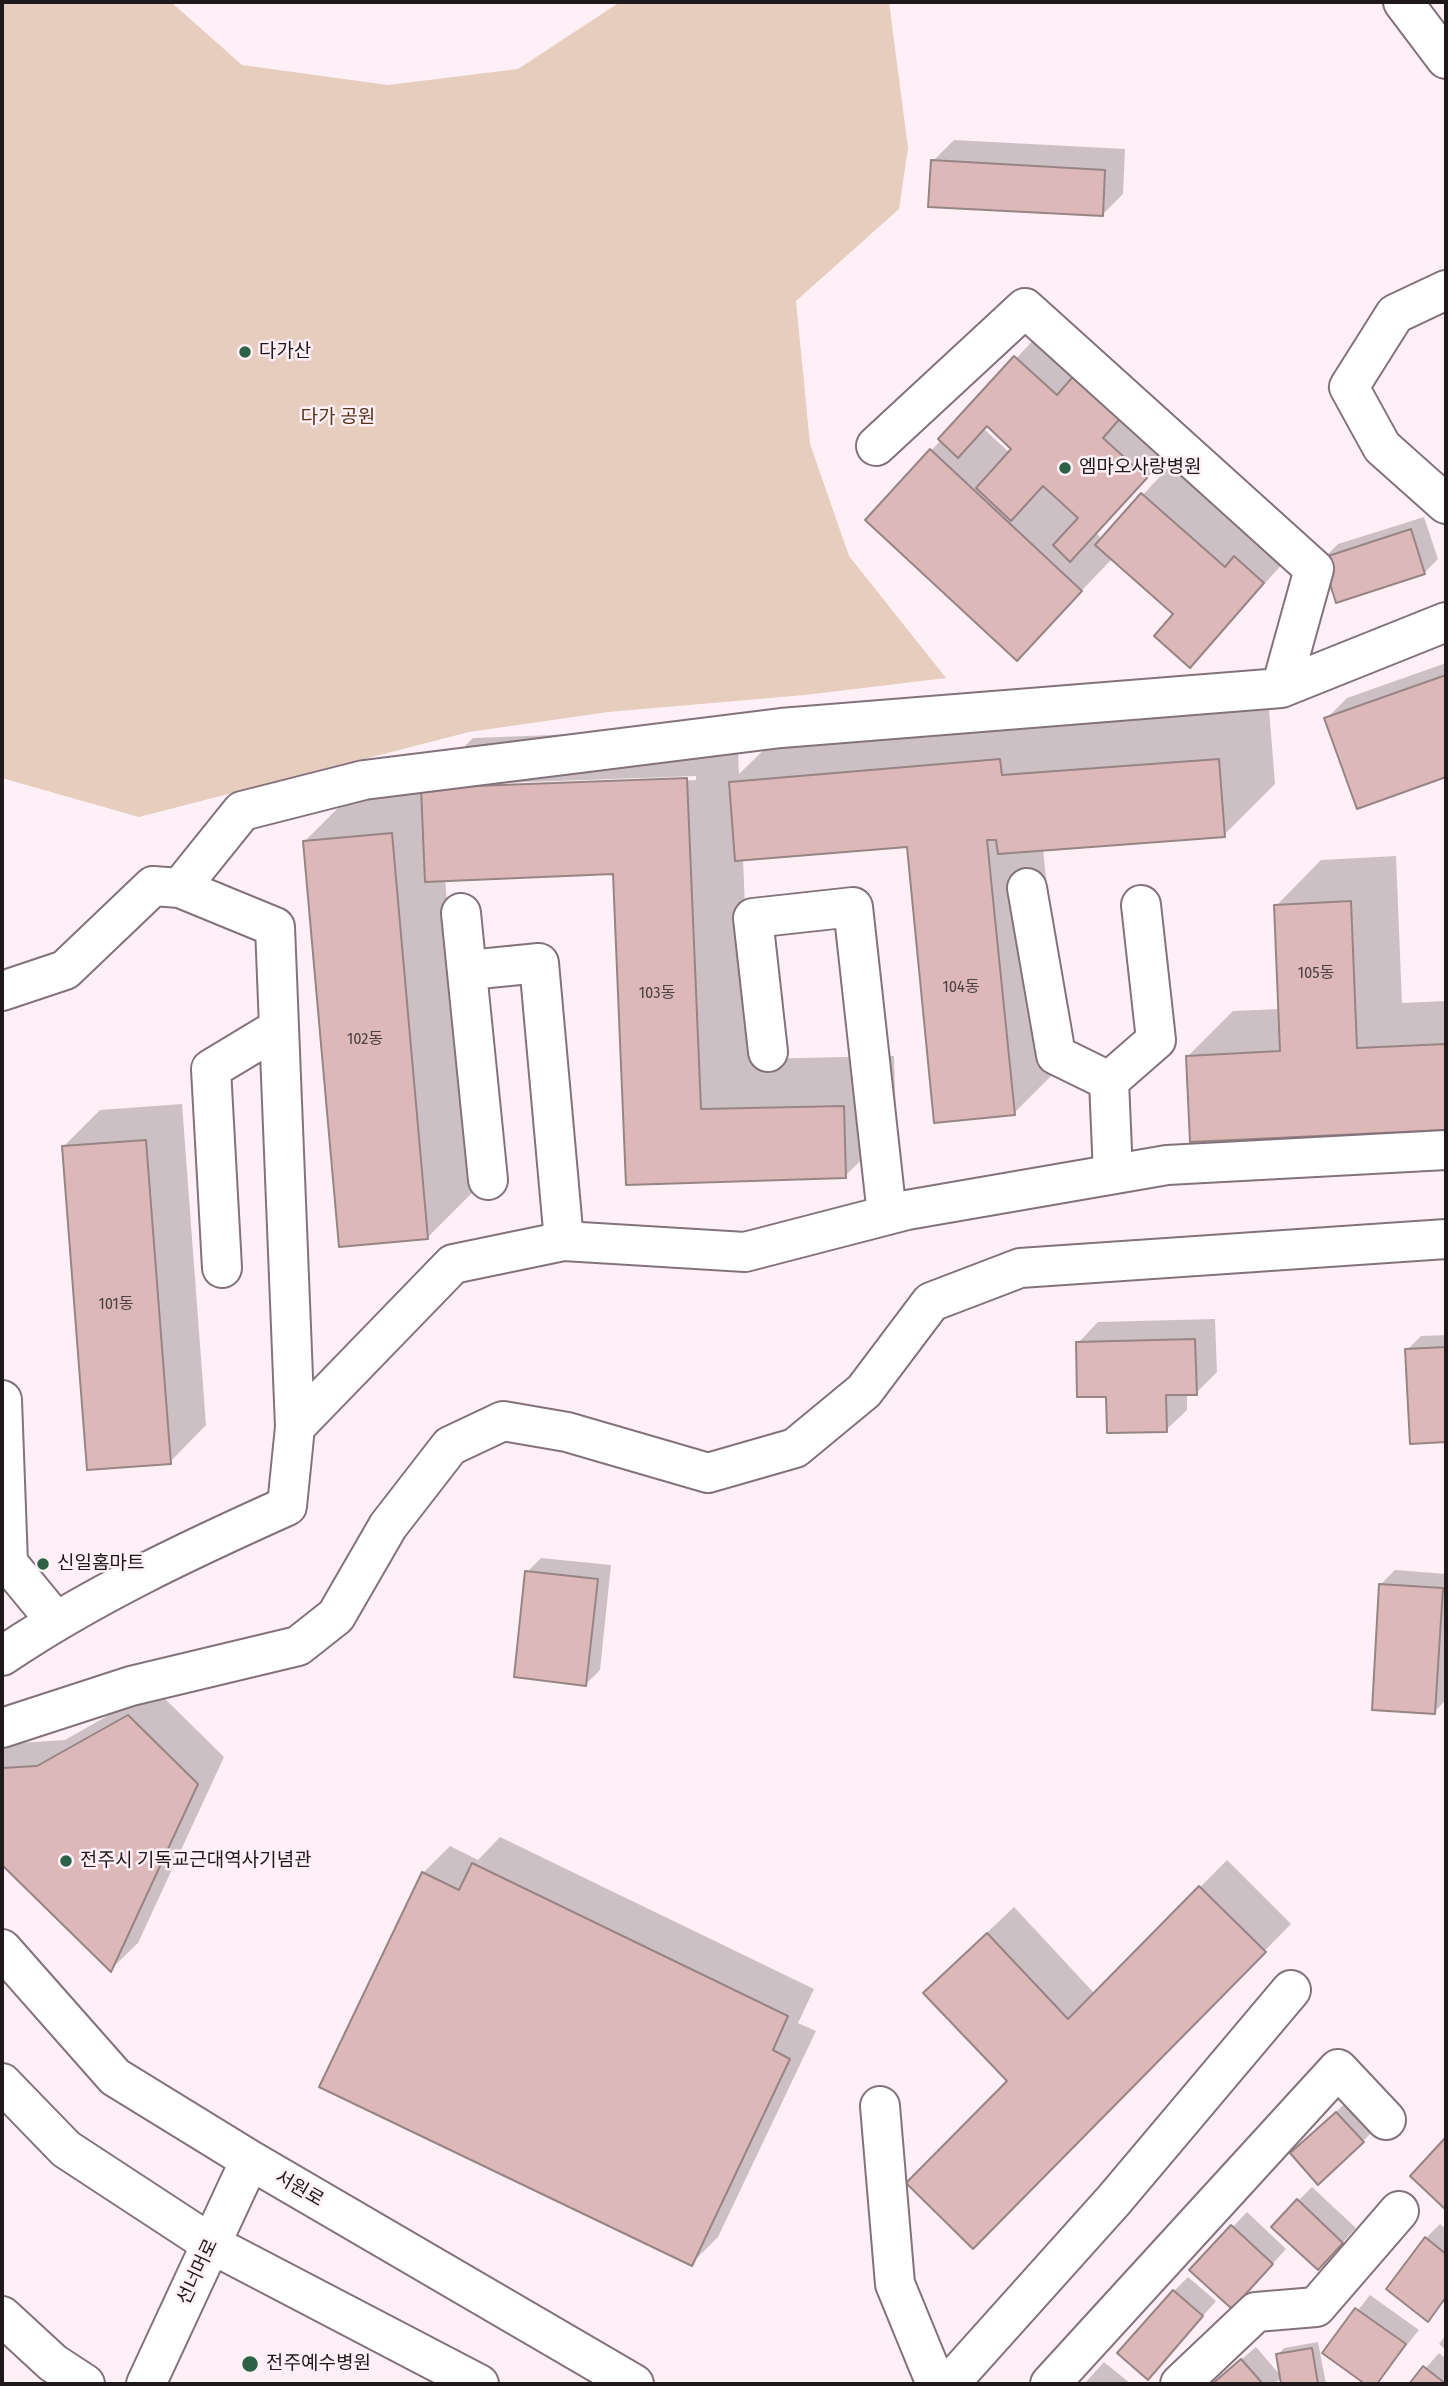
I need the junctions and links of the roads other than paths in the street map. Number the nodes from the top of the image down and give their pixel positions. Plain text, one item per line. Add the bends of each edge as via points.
1 (1404, 2) edge
2 (1446, 59) edge
3 (1446, 290) edge
4 (876, 446) dead end
5 (1446, 505) edge
6 (1446, 622) edge
7 (1281, 688) junction
8 (180, 888) junction
9 (1027, 888) dead end
10 (1141, 905) dead end
11 (461, 912) dead end
12 (469, 970) junction
13 (2, 991) edge
14 (279, 1028) junction
15 (768, 1052) dead end
16 (1110, 1081) junction
17 (1446, 1150) edge
18 (1113, 1174) junction
19 (488, 1180) dead end
20 (887, 1215) junction
21 (1446, 1239) edge
22 (564, 1241) junction
23 (222, 1268) dead end
24 (2, 1400) edge
25 (295, 1427) junction
26 (55, 1620) junction
27 (2, 1656) edge
28 (2, 1728) edge
29 (2, 1949) edge
30 (1291, 1990) dead end
31 (2, 2082) edge
32 (880, 2106) dead end
33 (1386, 2120) dead end
34 (250, 2160) junction
35 (1399, 2211) dead end
36 (211, 2244) junction
37 (2, 2316) edge
38 (85, 2384) edge
39 (146, 2384) edge
40 (479, 2384) edge
41 (634, 2384) edge
42 (936, 2384) edge
43 (949, 2384) edge
44 (1050, 2384) edge
45 (1180, 2384) edge

1 - 2 street
3 - 5 street via 1395,314 1349,387 1382,447
4 - 7 street via 1025,308 1314,569
6 - 7 street
7 - 8 street via 782,728 364,780 242,811
8 - 13 street via 153,886 65,970
8 - 14 street via 275,927
9 - 16 street via 1056,1055
10 - 16 street via 1156,1040
11 - 12 street
12 - 19 street
12 - 22 street via 539,963
14 - 23 street via 211,1069
14 - 25 street
15 - 20 street via 753,918 853,907
16 - 18 street
17 - 18 street via 1167,1165
18 - 20 street
20 - 22 street via 745,1252
21 - 28 street via 1020,1268 931,1302 863,1391 795,1448 708,1472 567,1432 503,1421 450,1447 388,1526 337,1616 298,1646 131,1686
22 - 25 street via 453,1264
24 - 26 street via 8,1563
25 - 26 street via 287,1506
26 - 27 street
29 - 34 street, 서원로 via 116,2077
30 - 43 street via 1114,2200
31 - 36 street via 66,2149
32 - 42 street via 895,2284
33 - 44 street via 1338,2070
34 - 36 street, 선너머로
34 - 41 street, 서원로
35 - 45 street via 1316,2307 1256,2312
36 - 39 street, 선너머로
36 - 40 street
37 - 38 street via 53,2363

